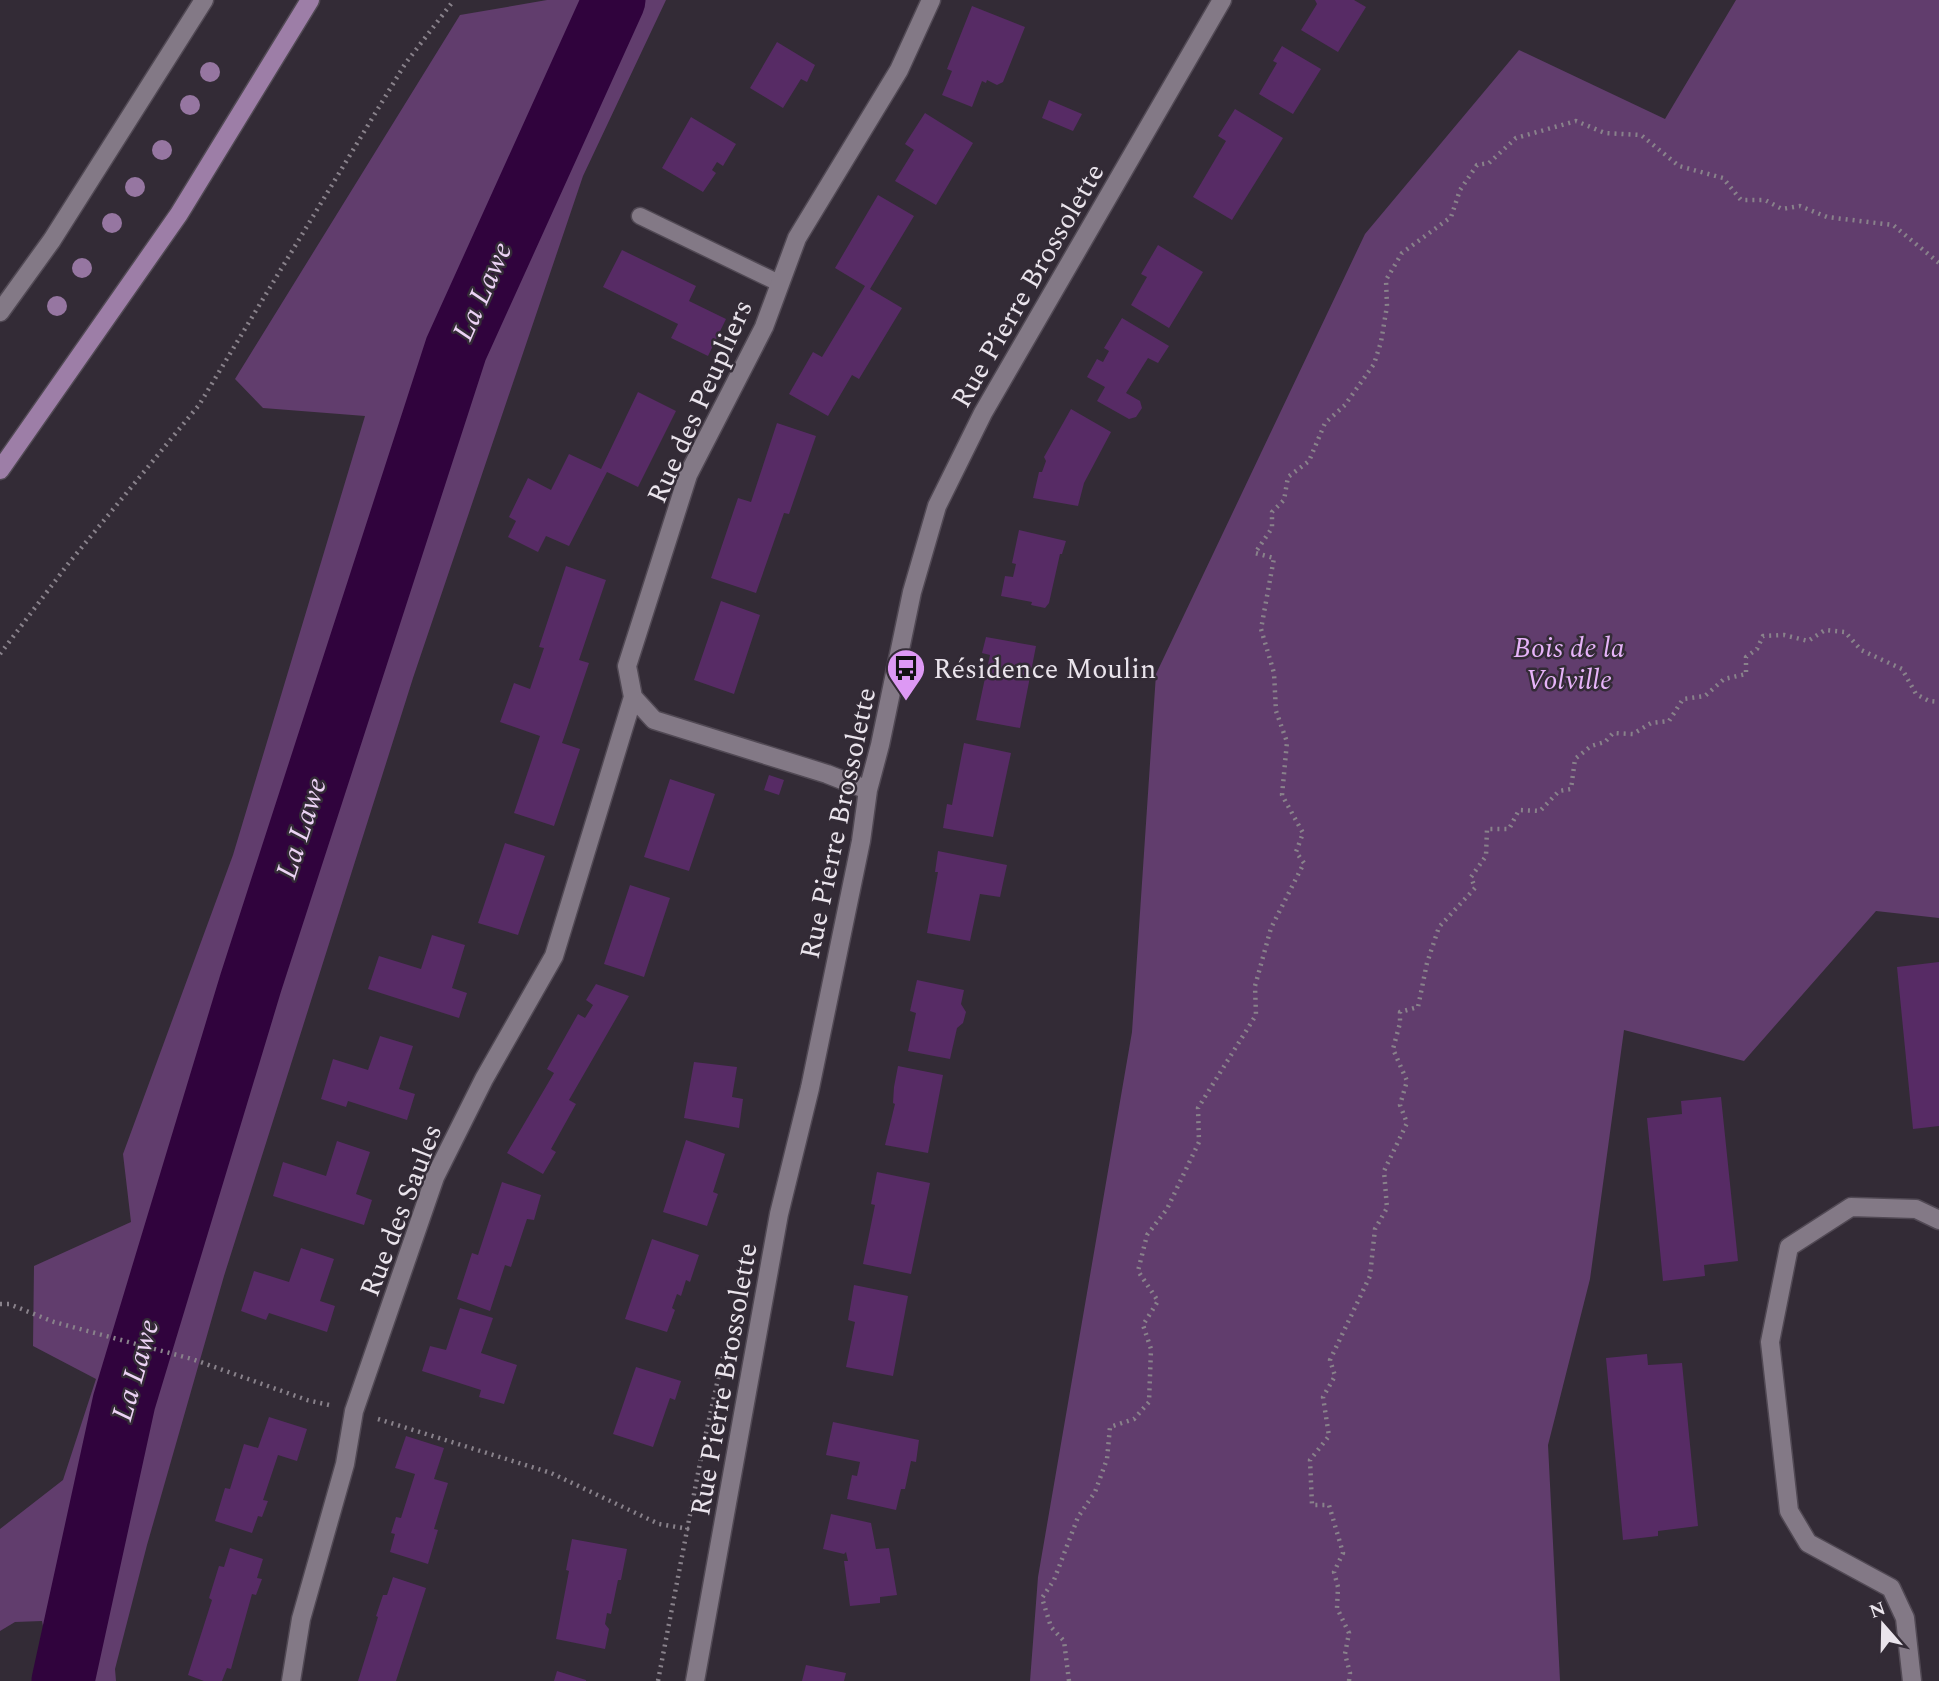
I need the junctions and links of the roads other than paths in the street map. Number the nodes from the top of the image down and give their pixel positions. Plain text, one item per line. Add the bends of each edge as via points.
1 (204, 0) edge
2 (310, 0) edge
3 (931, 0) edge
4 (1222, 0) edge
5 (640, 216) dead end
6 (779, 283) junction
7 (0, 312) edge
8 (0, 470) edge
9 (634, 697) junction
10 (867, 790) junction
11 (1939, 1220) edge
12 (291, 1681) edge
13 (695, 1681) edge
14 (1912, 1681) edge

1 - 7 street
2 - 8 main road via 179,214
3 - 6 street, Rue des Peupliers via 898,70 797,238
4 - 10 street, Rue Pierre Brossolette via 989,402 937,506 912,592
5 - 6 lane, Rue des Peupliers
6 - 9 street, Rue des Peupliers via 764,327 688,475 627,666
9 - 10 street via 654,720
9 - 12 street, Rue des Saules via 554,956 435,1177 354,1411
10 - 13 street, Rue Pierre Brossolette via 861,841 813,1075 779,1214
11 - 14 street via 1916,1209 1851,1207 1789,1247 1770,1342 1789,1511 1808,1543 1891,1588 1905,1618

